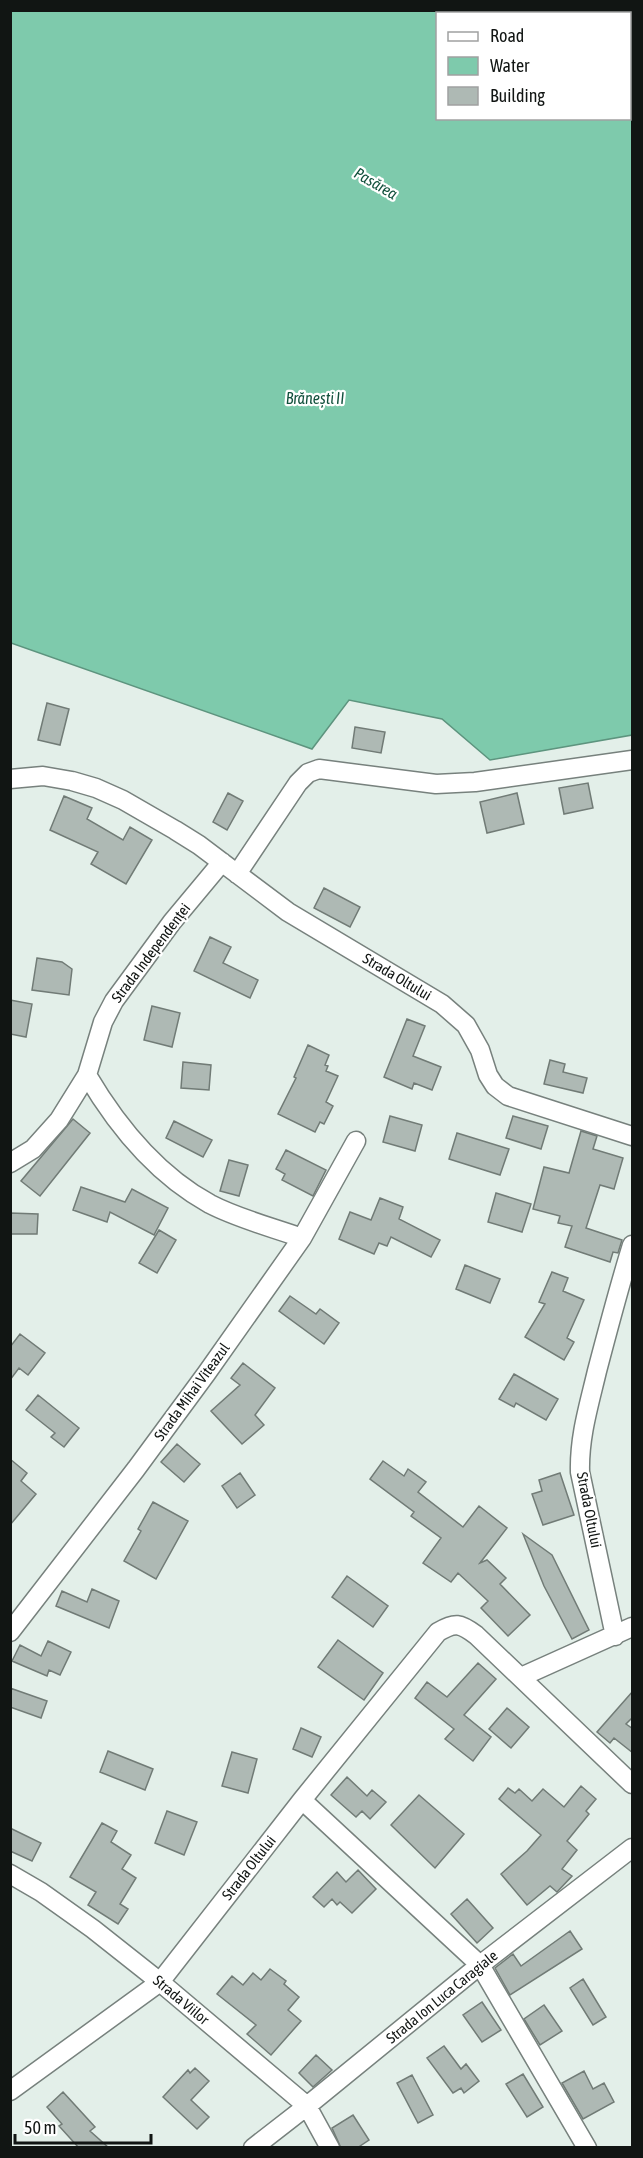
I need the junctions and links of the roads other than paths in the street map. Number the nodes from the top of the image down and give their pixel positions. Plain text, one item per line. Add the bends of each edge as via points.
1 (633, 760) edge
2 (10, 778) edge
3 (222, 862) junction
4 (237, 874) junction
5 (87, 1074) junction
6 (633, 1136) edge
7 (356, 1141) dead end
8 (10, 1163) edge
9 (302, 1238) junction
10 (633, 1245) edge
11 (633, 1627) edge
12 (10, 1632) edge
13 (615, 1636) junction
14 (521, 1677) junction
15 (633, 1785) edge
16 (302, 1800) junction
17 (633, 1848) edge
18 (10, 1874) edge
19 (480, 1965) junction
20 (160, 1982) junction
21 (10, 2091) edge
22 (307, 2106) junction
23 (253, 2148) edge
24 (330, 2148) edge
25 (587, 2148) edge

1 - 4 street via 436,784 319,770 308,773
2 - 3 street, Strada Oltului via 43,776 96,788 175,830
3 - 4 street, Strada Oltului
3 - 5 street, Strada Independenței via 114,1001 103,1022
4 - 6 street, Strada Oltului via 288,912 442,1004 466,1025 488,1075 508,1096
5 - 8 street, Strada Independenței via 46,1136
5 - 9 street via 130,1137 169,1176 211,1204
7 - 9 street, Strada Mihai Viteazul
9 - 12 street, Strada Mihai Viteazul via 136,1469
10 - 13 street, Strada Oltului via 616,1294 580,1452 580,1472
11 - 13 street
13 - 14 street
14 - 15 street
14 - 16 street, Strada Oltului via 464,1626 451,1624 438,1632
16 - 19 street
16 - 20 street, Strada Oltului
17 - 19 street, Strada Ion Luca Caragiale
18 - 20 street, Strada Viilor via 93,1929
19 - 22 street, Strada Ion Luca Caragiale
19 - 25 street
20 - 21 street, Strada Oltului
20 - 22 street, Strada Viilor
22 - 23 street, Strada Ion Luca Caragiale
22 - 24 street, Strada Viilor

